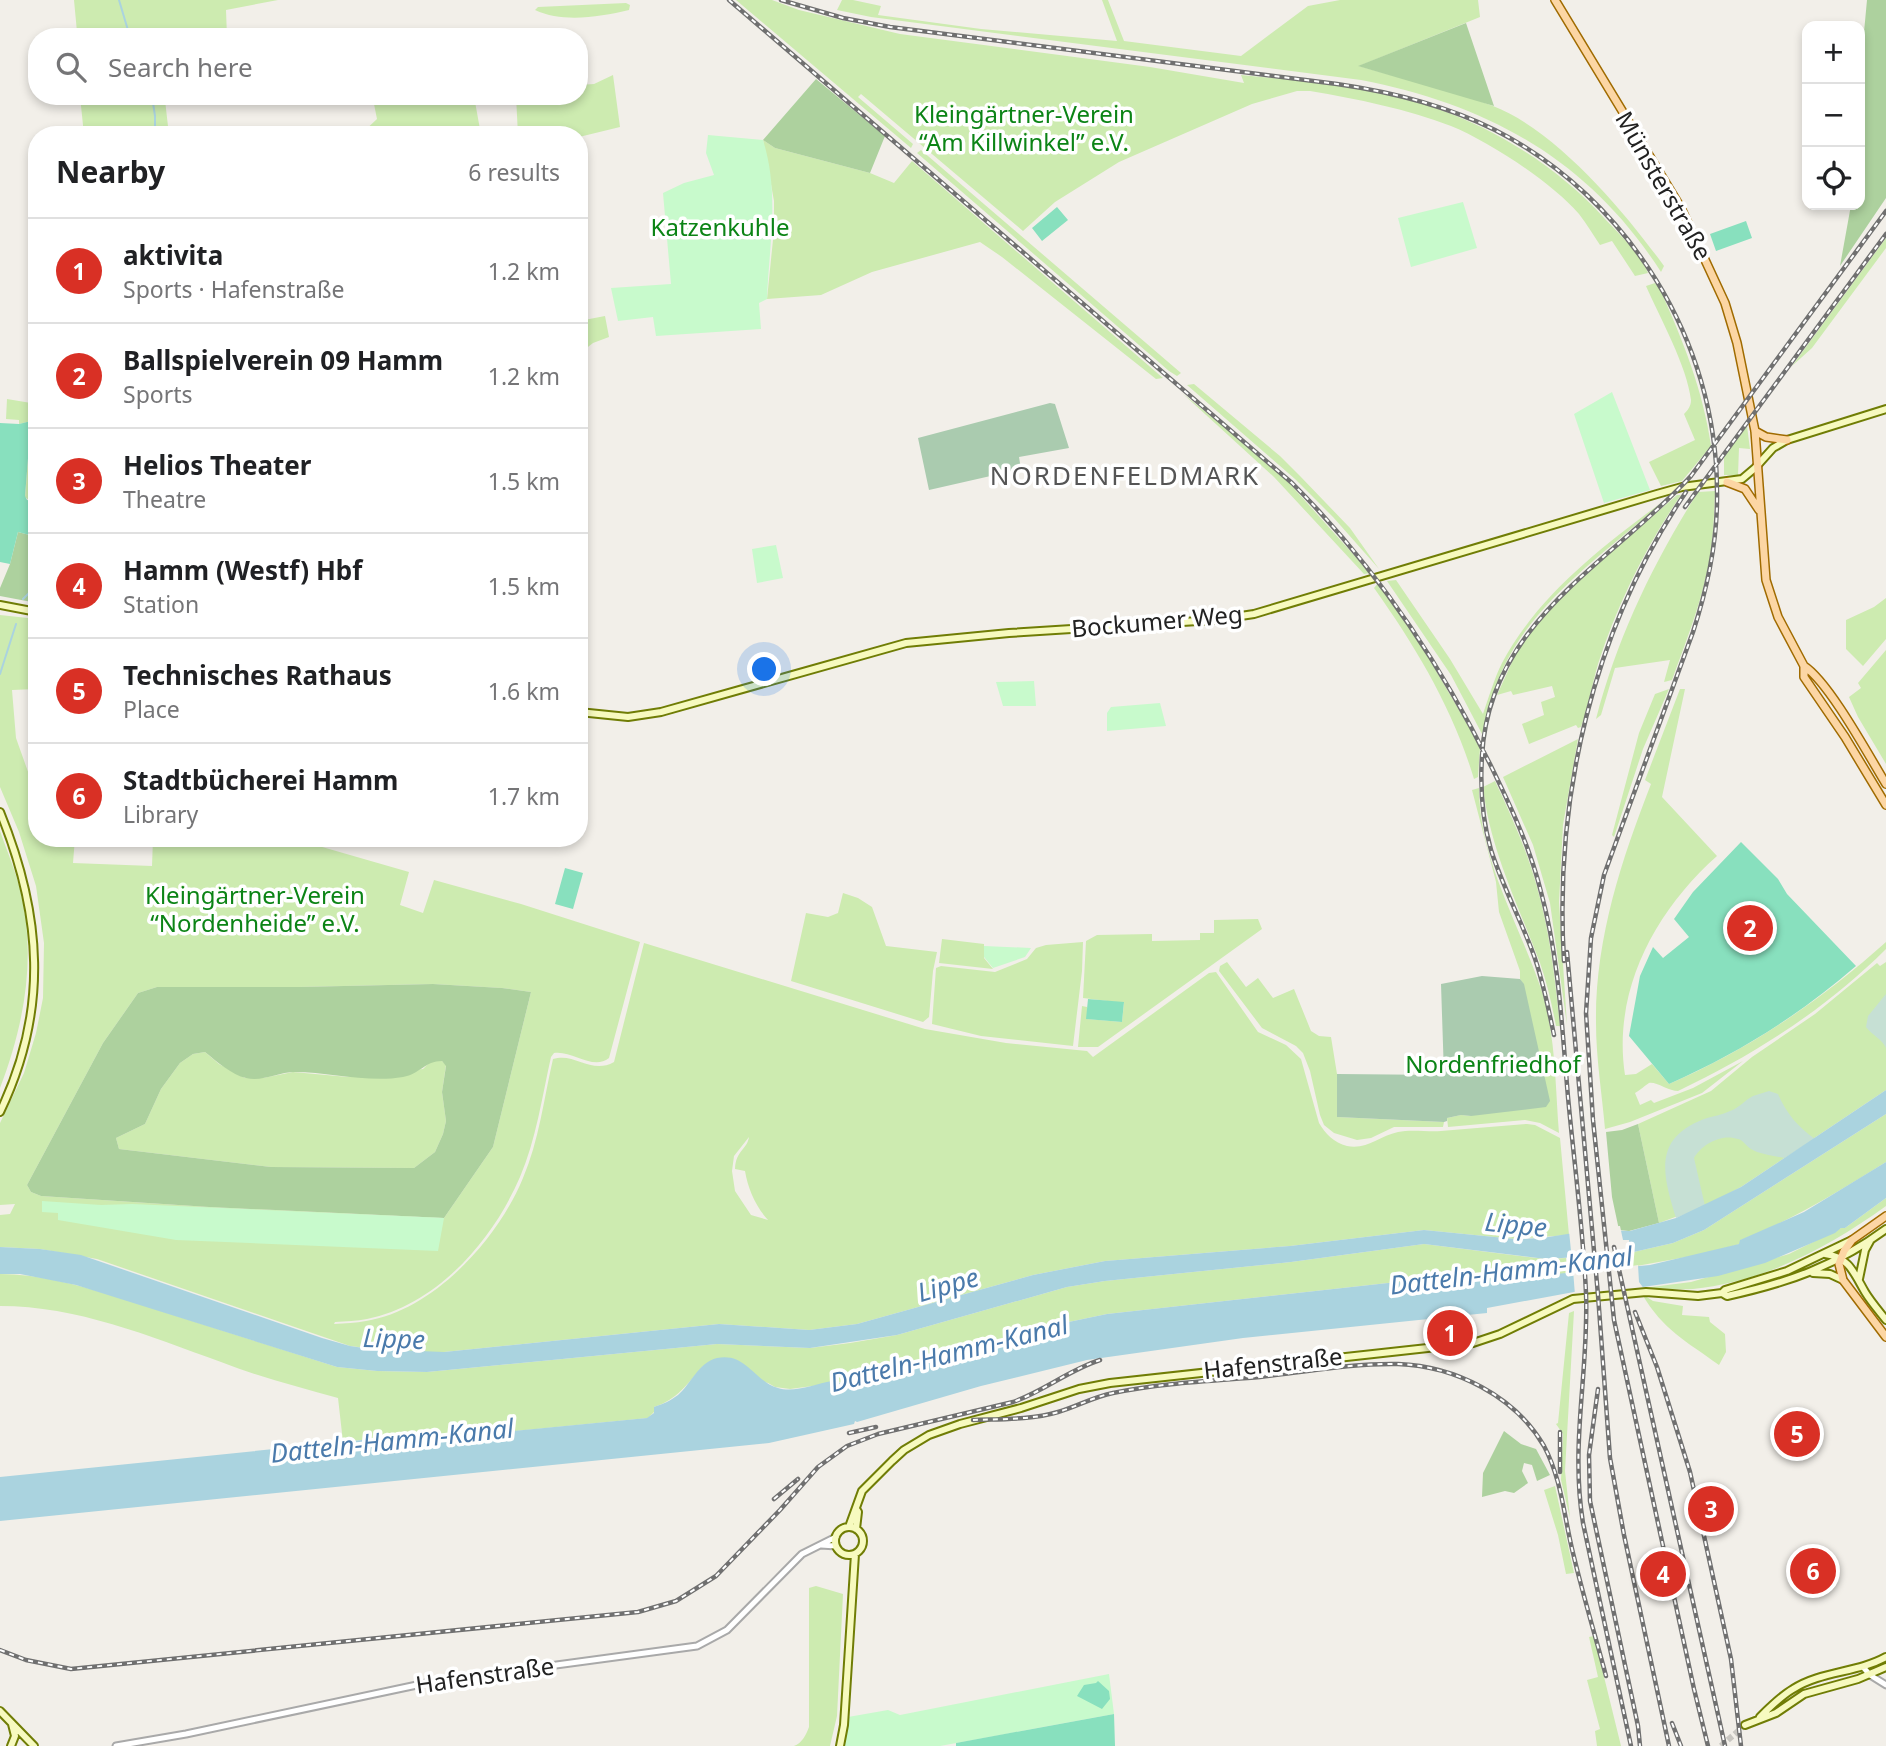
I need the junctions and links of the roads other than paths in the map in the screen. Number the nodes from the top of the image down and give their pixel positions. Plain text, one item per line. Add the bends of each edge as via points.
1 (1555, 0) edge
2 (1886, 409) edge
3 (1755, 431) junction
4 (1787, 440) junction
5 (1759, 463) junction
6 (1727, 482) junction
7 (1761, 515) junction
8 (6, 606) edge
9 (28, 610) edge
10 (1804, 667) junction
11 (588, 713) edge
12 (1886, 784) edge
13 (1886, 805) edge
14 (0, 812) edge
15 (0, 1112) edge
16 (1886, 1216) edge
17 (1886, 1229) edge
18 (1852, 1240) junction
19 (1871, 1240) junction
20 (1823, 1254) junction
21 (1840, 1258) junction
22 (1811, 1273) junction
23 (1858, 1279) junction
24 (1843, 1280) junction
25 (1722, 1293) junction
26 (1886, 1320) edge
27 (1886, 1338) edge
28 (856, 1509) junction
29 (849, 1527) junction
30 (856, 1529) junction
31 (836, 1537) junction
32 (821, 1545) junction
33 (836, 1546) junction
34 (852, 1554) junction
35 (1886, 1657) edge
36 (1863, 1667) junction
37 (1886, 1667) edge
38 (1870, 1675) junction
39 (1886, 1685) edge
40 (0, 1712) edge
41 (1758, 1719) junction
42 (11, 1723) junction
43 (1745, 1725) tunnel mouth
44 (11, 1746) edge
45 (34, 1746) edge
46 (116, 1746) edge
47 (840, 1746) edge

1 - 3 main road, Münsterstraße via 1681,208 1708,263 1737,343
2 - 4 main road
3 - 4 main road
3 - 5 main road, Münsterstraße
4 - 5 main road, Bockumer Weg via 1774,446
5 - 6 main road, Bockumer Weg via 1744,478
5 - 7 main road, Münsterstraße
6 - 7 main road via 1745,489
6 - 11 main road, Bockumer Weg via 1682,487 1254,614 929,639 661,712 628,717
7 - 10 main road, Münsterstraße via 1770,595
8 - 9 main road
10 - 12 main road, Münsterstraße via 1834,701
10 - 13 main road, Münsterstraße via 1804,677
14 - 15 main road via 30,907 34,946 30,1021 18,1071
16 - 18 main road, Hafenstraße
17 - 19 main road, Hafenstraße
18 - 20 main road, Hafenstraße
18 - 21 main road
19 - 21 main road, Hafenstraße
19 - 23 main road
20 - 21 main road
20 - 25 main road, Hafenstraße
21 - 22 main road, Hafenstraße
21 - 23 main road
21 - 24 main road
22 - 24 main road
22 - 25 main road, Hafenstraße via 1727,1296
23 - 26 main road
24 - 27 main road
25 - 28 main road, Hafenstraße via 1646,1292 1576,1299 1465,1345 1079,1389 922,1439 870,1481
28 - 29 main road, Hafenstraße
28 - 30 main road, Hafenstraße
29 - 30 main road
29 - 31 main road
30 - 34 main road via 863,1539 861,1548
31 - 32 street, Hafenstraße
31 - 33 main road
32 - 33 street
32 - 46 street, Hafenstraße via 802,1553 727,1630 697,1646 431,1682
33 - 34 main road via 842,1553
34 - 47 main road via 856,1567
35 - 36 main road
36 - 38 street
36 - 41 main road via 1794,1688
37 - 38 main road
38 - 39 street
38 - 41 main road via 1816,1689
40 - 42 main road
41 - 43 main road
42 - 44 main road via 15,1737
42 - 45 main road

